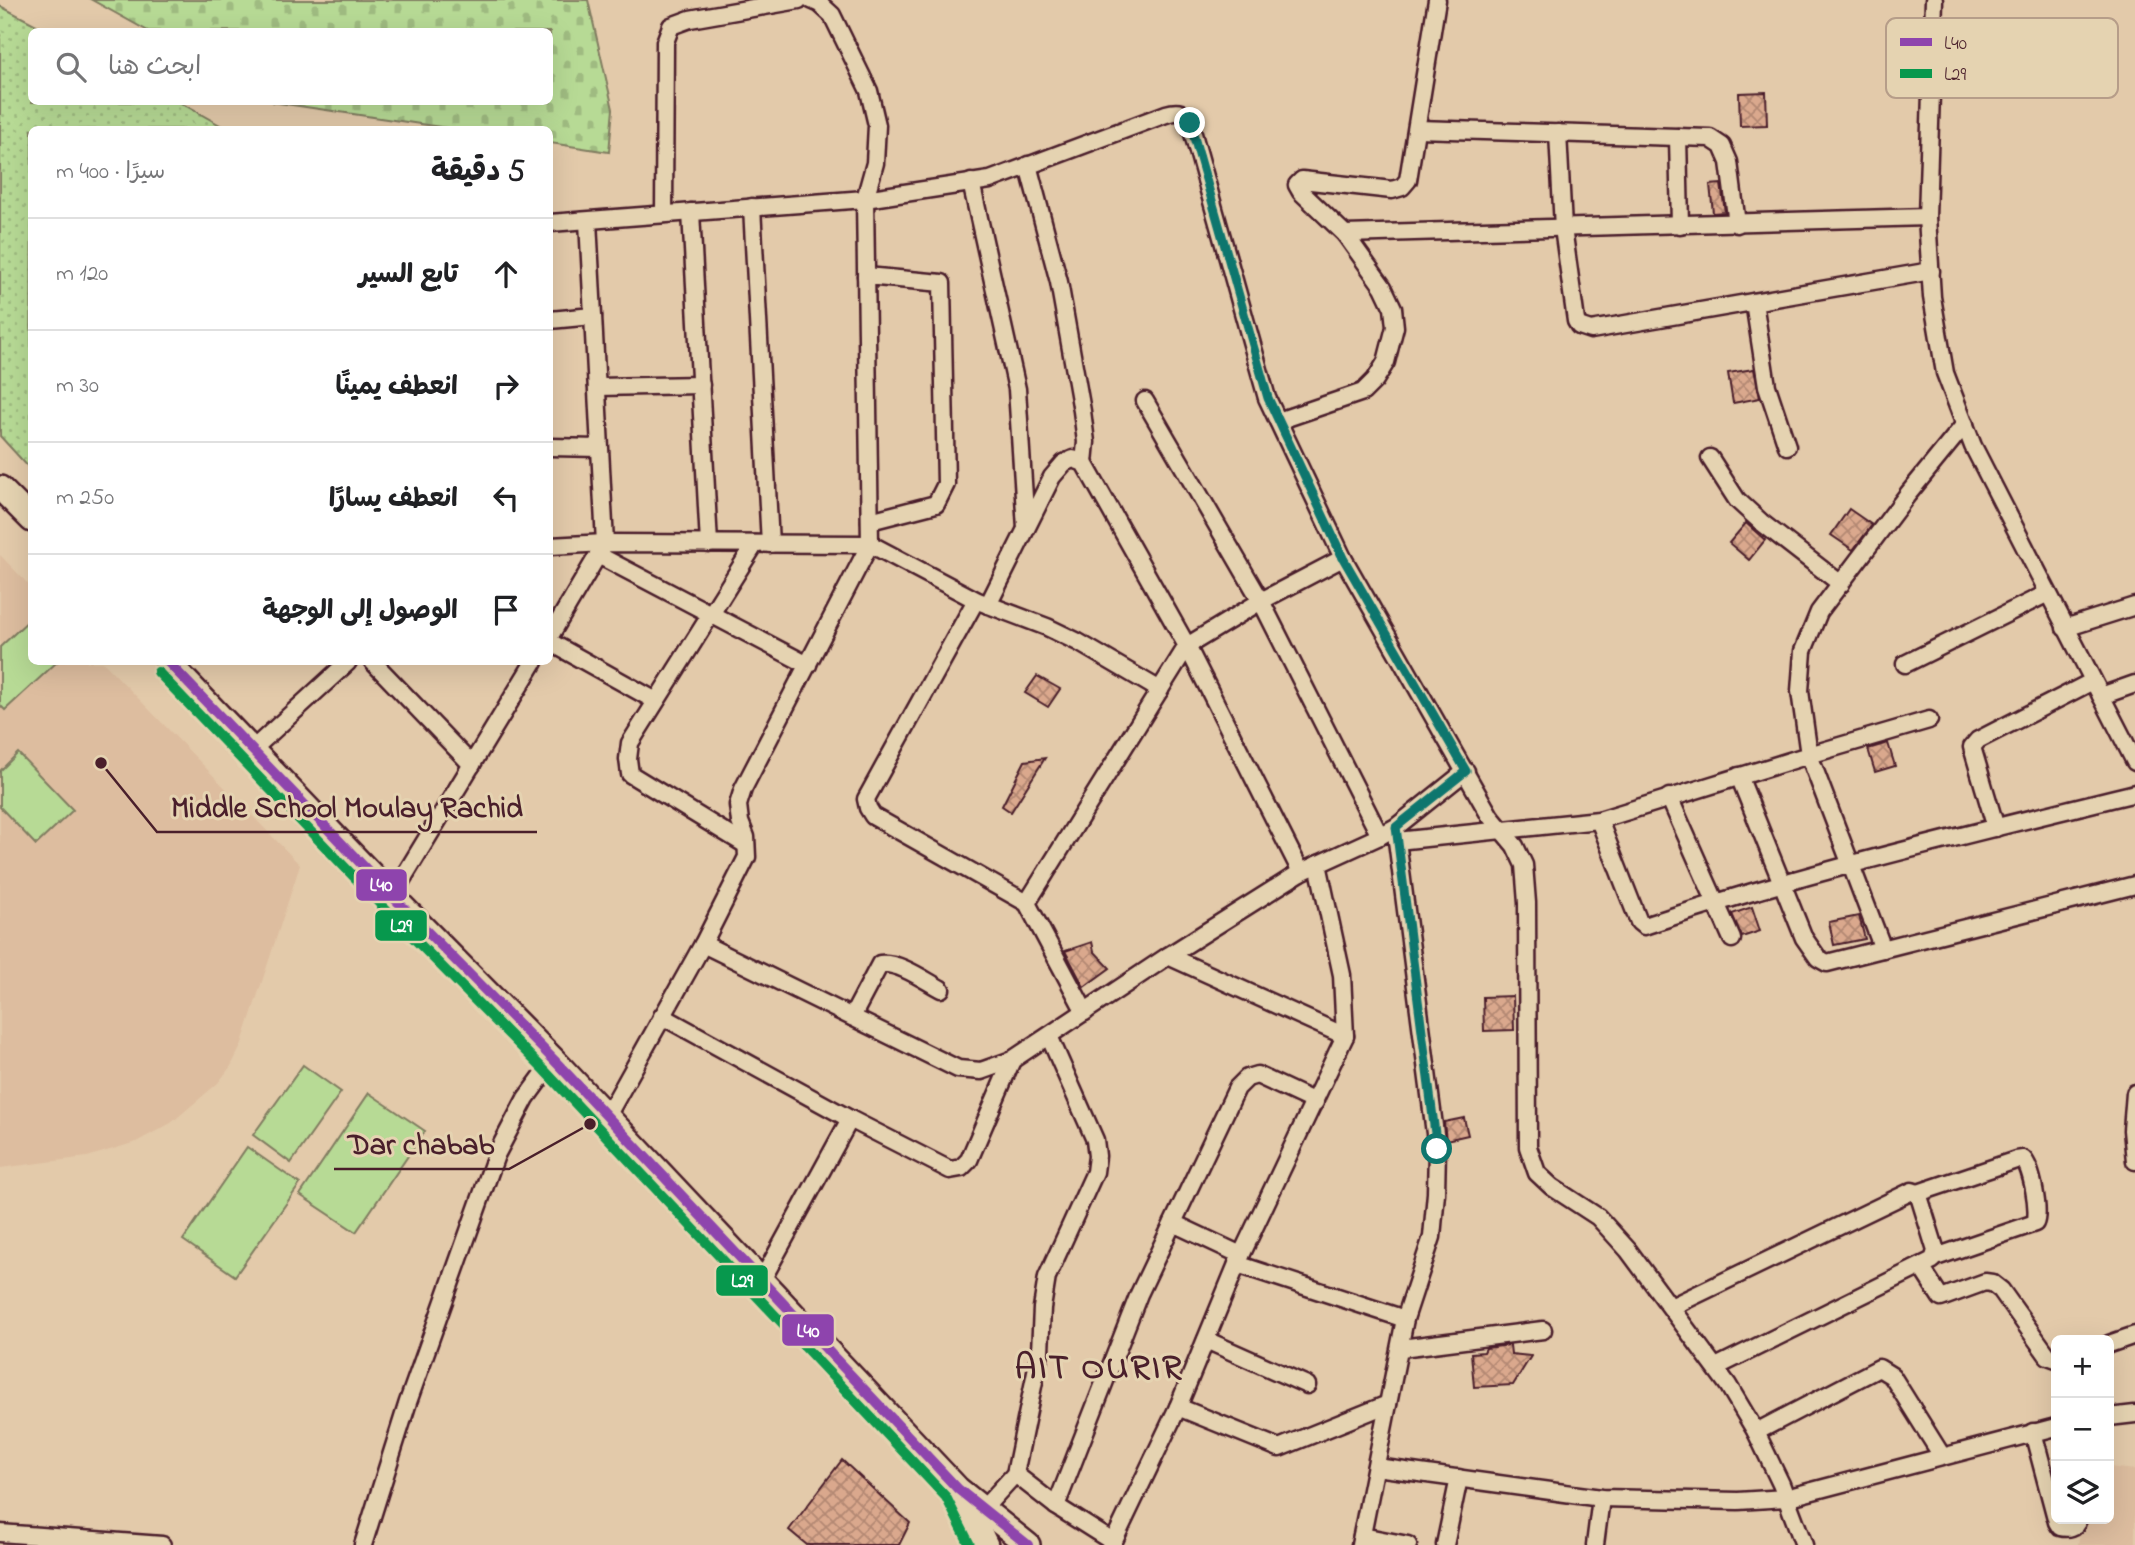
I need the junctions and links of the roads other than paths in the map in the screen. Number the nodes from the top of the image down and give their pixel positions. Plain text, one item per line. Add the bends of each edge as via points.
1 (799, 0) edge
2 (811, 0) edge
3 (1437, 0) edge
4 (1934, 0) edge
5 (1933, 18) edge
6 (1931, 98) edge
7 (1417, 129) junction
8 (1558, 133) junction
9 (1678, 137) junction
10 (1028, 165) junction
11 (971, 182) junction
12 (865, 199) junction
13 (752, 207) junction
14 (691, 212) junction
15 (664, 214) junction
16 (1927, 217) junction
17 (587, 221) junction
18 (553, 223) edge
19 (1737, 224) junction
20 (1680, 225) junction
21 (1563, 228) junction
22 (1345, 234) junction
23 (1931, 271) junction
24 (866, 276) junction
25 (1754, 302) junction
26 (593, 316) junction
27 (553, 320) edge
28 (701, 385) junction
29 (597, 387) junction
30 (1144, 401) dead end
31 (1278, 421) junction
32 (1965, 424) junction
33 (1787, 446) dead end
34 (553, 447) edge
35 (599, 449) junction
36 (1710, 458) dead end
37 (1084, 463) junction
38 (0, 488) edge
39 (28, 516) edge
40 (870, 520) junction
41 (1027, 529) junction
42 (709, 544) junction
43 (762, 544) junction
44 (870, 544) junction
45 (553, 547) edge
46 (602, 549) junction
47 (1343, 558) junction
48 (1841, 584) junction
49 (2048, 593) junction
50 (1261, 601) junction
51 (982, 603) junction
52 (2135, 606) edge
53 (711, 614) junction
54 (2066, 628) junction
55 (553, 631) edge
56 (553, 644) edge
57 (1187, 646) junction
58 (1905, 664) dead end
59 (171, 665) edge
60 (345, 665) edge
61 (376, 665) edge
62 (532, 665) edge
63 (808, 665) junction
64 (2135, 684) edge
65 (2097, 689) junction
66 (1160, 690) junction
67 (656, 701) junction
68 (1929, 720) dead end
69 (252, 750) junction
70 (1809, 755) junction
71 (2135, 761) edge
72 (472, 765) junction
73 (1466, 771) junction
74 (1739, 776) junction
75 (2135, 793) edge
76 (1669, 797) junction
77 (1598, 820) junction
78 (1996, 828) junction
79 (1501, 831) junction
80 (1396, 834) junction
81 (1380, 836) junction
82 (746, 845) junction
83 (1318, 864) junction
84 (1852, 864) junction
85 (1301, 872) junction
86 (1782, 883) junction
87 (2135, 885) edge
88 (392, 896) junction
89 (1716, 902) junction
90 (1027, 903) junction
91 (1731, 939) dead end
92 (703, 944) junction
93 (1883, 949) junction
94 (1168, 956) junction
95 (941, 989) dead end
96 (1085, 1012) junction
97 (662, 1016) junction
98 (852, 1017) junction
99 (1049, 1036) junction
100 (1345, 1036) junction
101 (554, 1059) junction
102 (1012, 1060) junction
103 (2135, 1093) edge
104 (1315, 1102) junction
105 (607, 1116) junction
106 (850, 1119) junction
107 (2135, 1161) edge
108 (1918, 1193) junction
109 (1173, 1223) junction
110 (1936, 1257) junction
111 (1239, 1259) junction
112 (1921, 1267) junction
113 (762, 1280) junction
114 (1671, 1307) junction
115 (1405, 1319) junction
116 (1544, 1330) dead end
117 (2135, 1335) edge
118 (1206, 1340) junction
119 (2114, 1341) edge
120 (1401, 1348) junction
121 (2051, 1357) edge
122 (1716, 1367) junction
123 (1307, 1385) dead end
124 (1388, 1404) junction
125 (1178, 1407) junction
126 (2135, 1414) edge
127 (2114, 1416) edge
128 (2051, 1428) edge
129 (1756, 1432) junction
130 (2033, 1432) junction
131 (1942, 1457) junction
132 (1376, 1467) junction
133 (1015, 1474) junction
134 (1460, 1478) junction
135 (958, 1489) junction
136 (1601, 1498) junction
137 (1786, 1498) junction
138 (2051, 1500) edge
139 (1056, 1506) junction
140 (983, 1509) junction
141 (2058, 1524) edge
142 (2076, 1524) edge
143 (0, 1533) edge
144 (1361, 1541) edge
145 (1113, 1544) edge
146 (162, 1545) edge
147 (363, 1545) edge
148 (986, 1545) edge
149 (1028, 1545) edge
150 (1408, 1545) edge
151 (1445, 1545) edge
152 (1595, 1545) edge
153 (1803, 1545) edge

1 - 15 street via 671,26 665,42
2 - 12 street via 832,15 869,90 877,125 875,163
3 - 7 street
4 - 5 street
6 - 16 street
7 - 8 street
7 - 22 street via 1408,180 1402,187 1299,182 1301,192
8 - 9 street
8 - 21 street
9 - 19 street via 1710,138 1722,146
9 - 20 street
10 - 11 street via 990,180
10 - 31 street via 1166,114 1185,114
10 - 37 street via 1059,282 1082,411
11 - 12 street
11 - 41 street via 1017,389
12 - 13 street
12 - 24 street
13 - 14 street
13 - 43 street
14 - 15 street
14 - 28 street
15 - 17 street
16 - 19 street
16 - 23 street
17 - 18 street
17 - 26 street
19 - 20 street
20 - 21 street
21 - 22 street
21 - 25 street via 1576,321 1584,329
22 - 31 street via 1393,307 1395,327 1385,362 1363,392
23 - 25 street
23 - 32 street via 1945,373
24 - 40 street
24 - 40 street via 942,283 946,471 946,484 936,504
25 - 33 street via 1767,386
26 - 27 street
26 - 29 street
28 - 29 street
28 - 42 street
29 - 35 street
30 - 50 street
31 - 47 street
32 - 48 street
32 - 49 street
34 - 35 street
35 - 46 street
36 - 48 street via 1737,500
37 - 41 street via 1073,459 1064,463 1052,477
37 - 57 street
38 - 39 main road
40 - 44 street
41 - 51 street
42 - 43 street
42 - 46 street
43 - 44 street
43 - 53 street
44 - 51 street
44 - 63 street
45 - 46 street
46 - 53 street
46 - 55 street
47 - 50 street
47 - 73 street
48 - 70 street via 1819,612 1803,651 1800,691
49 - 54 street
49 - 58 street
50 - 57 street
50 - 81 street
51 - 66 street via 1079,642
51 - 90 street via 866,799 873,816
52 - 54 street
53 - 63 street
53 - 67 street
54 - 65 street
56 - 67 street
57 - 66 street
57 - 85 street
59 - 69 main road
60 - 69 street
61 - 72 street
62 - 72 street
63 - 82 street via 743,789 738,806
64 - 65 street
65 - 71 street
65 - 78 street via 1978,740 1972,747
66 - 90 street
67 - 82 street via 630,743 630,774
68 - 70 street
69 - 88 main road
70 - 74 street
70 - 84 street
72 - 88 street
73 - 79 street
73 - 80 street
74 - 76 street
74 - 86 street
75 - 78 street
76 - 77 street
76 - 89 street
77 - 79 street
77 - 89 street via 1644,926
78 - 84 street
79 - 80 street
79 - 114 street via 1524,865 1528,1147 1537,1173 1598,1216
80 - 81 street
80 - 115 street via 1437,1149 1432,1237
81 - 83 street
82 - 92 street via 747,857
83 - 85 street
83 - 100 street via 1342,975
84 - 86 street
84 - 93 street
85 - 94 street
86 - 89 street
86 - 93 street via 1804,937 1818,958 1827,963
87 - 93 street
88 - 101 main road
89 - 91 street
90 - 96 street
92 - 97 street
92 - 98 street
94 - 96 street
94 - 100 street
95 - 98 street via 895,966 880,964
96 - 99 street
97 - 105 street
97 - 106 street
98 - 102 street via 958,1069 981,1071
99 - 102 street
99 - 133 street via 1097,1156 1095,1172 1047,1277 1040,1352
100 - 104 street
101 - 105 main road
101 - 147 street via 526,1098 496,1156 408,1402
102 - 106 street via 969,1160 961,1168 950,1170
103 - 107 street
104 - 109 street via 1257,1075 1247,1078 1237,1088
104 - 111 street
105 - 113 main road
106 - 113 street
108 - 110 street
108 - 110 street via 2016,1160 2023,1159 2030,1169 2035,1223
108 - 114 street via 1912,1191
109 - 111 street
109 - 139 street via 1139,1294
110 - 112 street
111 - 115 street
111 - 118 street
112 - 121 street via 1941,1298 1992,1283
112 - 122 street
113 - 135 main road
114 - 122 street
115 - 120 street
116 - 120 street
117 - 119 street
118 - 123 street
118 - 125 street
120 - 124 street
122 - 129 street
124 - 125 street via 1279,1448
124 - 132 street
125 - 145 street
126 - 127 street
128 - 130 street
129 - 131 street via 1879,1368 1892,1376
129 - 137 street
130 - 131 street
130 - 138 street
131 - 137 street
132 - 134 street
132 - 144 street
133 - 139 street
133 - 140 street
134 - 136 street
134 - 151 street
135 - 140 main road
135 - 148 main road
136 - 137 street
136 - 152 street
137 - 153 street
139 - 145 street
140 - 149 main road
141 - 142 street via 2070,1528
143 - 146 street
144 - 150 street

